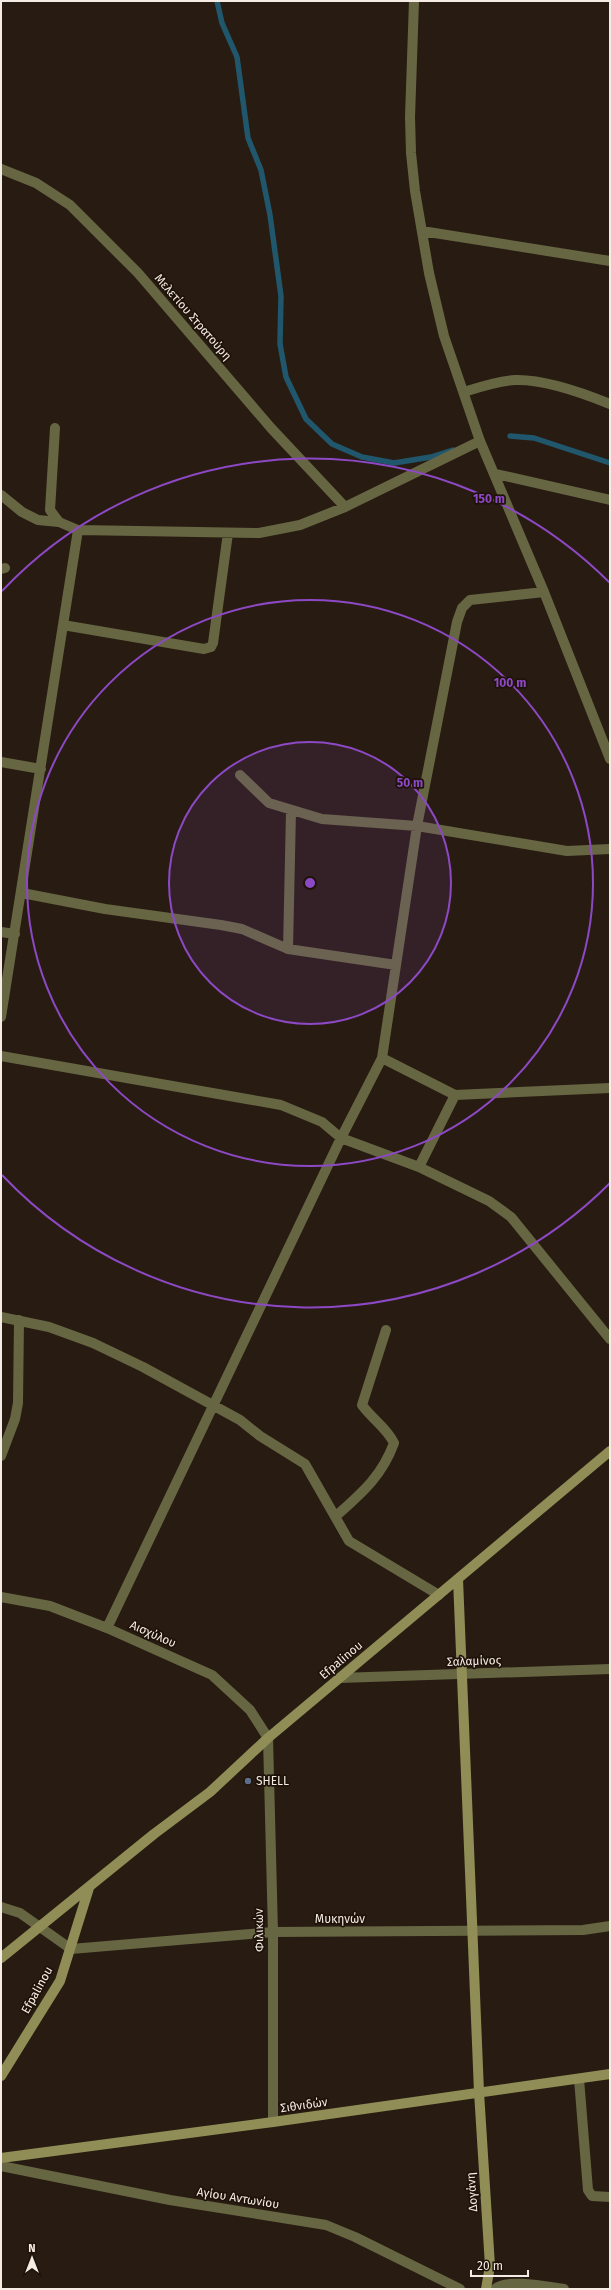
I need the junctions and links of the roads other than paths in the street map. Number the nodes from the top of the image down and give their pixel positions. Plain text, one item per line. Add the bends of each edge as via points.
1 (414, 1) edge
2 (1, 169) edge
3 (422, 231) junction
4 (610, 261) edge
5 (464, 392) junction
6 (610, 404) edge
7 (55, 428) dead end
8 (480, 441) junction
9 (496, 474) junction
10 (1, 495) edge
11 (610, 500) edge
12 (1, 503) edge
13 (345, 507) junction
14 (22, 512) junction
15 (59, 522) junction
16 (78, 530) junction
17 (228, 533) junction
18 (544, 592) junction
19 (63, 625) junction
20 (610, 759) edge
21 (1, 762) edge
22 (41, 769) junction
23 (240, 775) dead end
24 (292, 811) junction
25 (417, 826) junction
26 (610, 849) edge
27 (22, 892) junction
28 (1, 932) edge
29 (15, 934) junction
30 (288, 949) junction
31 (396, 965) junction
32 (1, 1017) edge
33 (1, 1056) edge
34 (382, 1058) junction
35 (610, 1088) edge
36 (455, 1096) junction
37 (341, 1138) junction
38 (419, 1167) junction
39 (1, 1318) edge
40 (19, 1320) junction
41 (386, 1330) dead end
42 (610, 1339) edge
43 (214, 1406) junction
44 (610, 1451) edge
45 (1, 1456) edge
46 (336, 1516) junction
47 (458, 1579) junction
48 (439, 1595) junction
49 (1, 1598) edge
50 (107, 1628) junction
51 (610, 1669) edge
52 (464, 1674) junction
53 (339, 1678) junction
54 (268, 1738) junction
55 (89, 1888) junction
56 (1, 1907) edge
57 (40, 1926) junction
58 (610, 1926) edge
59 (471, 1931) junction
60 (273, 1932) junction
61 (71, 1949) junction
62 (1, 1958) edge
63 (610, 2074) edge
64 (1, 2076) edge
65 (579, 2079) junction
66 (479, 2092) junction
67 (273, 2122) junction
68 (1, 2158) edge
69 (1, 2166) edge
70 (610, 2197) edge
71 (460, 2289) edge
72 (486, 2289) edge
73 (496, 2289) edge
74 (564, 2289) edge

1 - 3 street via 411,154
2 - 13 street, Μελετίου Στρατούρη via 36,183 70,205 138,273 271,428
3 - 4 street
3 - 5 street via 444,336
5 - 6 street via 493,383 515,380 583,392
5 - 8 street
7 - 15 street via 50,510
8 - 9 street
8 - 13 street
9 - 11 street
9 - 18 street
10 - 14 street
12 - 14 street
13 - 17 street via 300,525 259,533
14 - 15 street via 38,520
15 - 16 street
16 - 17 street
16 - 19 street
17 - 19 street via 211,647 204,649
18 - 20 street
18 - 25 street via 470,600 462,608 457,622
19 - 22 street
21 - 22 street
22 - 27 street
23 - 24 street via 269,802
24 - 25 street via 322,819
24 - 30 street
25 - 26 street via 568,851
25 - 31 street
27 - 29 street
27 - 30 street via 105,909 242,929
28 - 29 street
29 - 32 street
30 - 31 street
31 - 34 street
33 - 37 street via 281,1105 322,1122
34 - 36 street
34 - 37 street
35 - 36 street
36 - 38 street
37 - 38 street
37 - 43 street
38 - 42 street via 489,1201 511,1217
39 - 40 street
40 - 43 street via 50,1327 93,1343 143,1366
40 - 45 street via 18,1403 15,1419
41 - 46 street via 362,1405 370,1417 387,1430 394,1443 388,1459 369,1487
43 - 46 street via 240,1420 260,1436 305,1464
43 - 50 street
44 - 47 street, Efpalinou
46 - 48 street via 349,1541
47 - 48 street, Efpalinou
47 - 52 street, Δογάνη
48 - 53 street, Efpalinou
49 - 50 street, Αισχύλου via 50,1606
50 - 54 street, Αισχύλου via 212,1675 250,1710
51 - 52 street, Σαλαμίνος
52 - 53 street, Σαλαμίνος
52 - 59 street, Δογάνη
53 - 54 street, Efpalinou
54 - 55 street, Efpalinou via 210,1792
54 - 60 street, Φιλικών
55 - 57 street, Efpalinou
55 - 61 street, Efpalinou
56 - 57 street via 20,1913
57 - 61 street
57 - 62 street, Efpalinou
58 - 59 street, Μυκηνών via 583,1930
59 - 60 street, Μυκηνών
59 - 66 street, Δογάνη
60 - 61 street, Μυκηνών
60 - 67 street, Φιλικών
61 - 64 street, Efpalinou via 60,1981
63 - 65 street, Σιθνιδών
65 - 66 street, Σιθνιδών
65 - 70 street via 588,2190 592,2196
66 - 67 street, Σιθνιδών
66 - 72 street, Δογάνη via 490,2266
67 - 68 street, Σιθνιδών
69 - 71 street, Αγίου Αντωνίου via 170,2200 326,2225
73 - 74 street via 498,2286 512,2284

